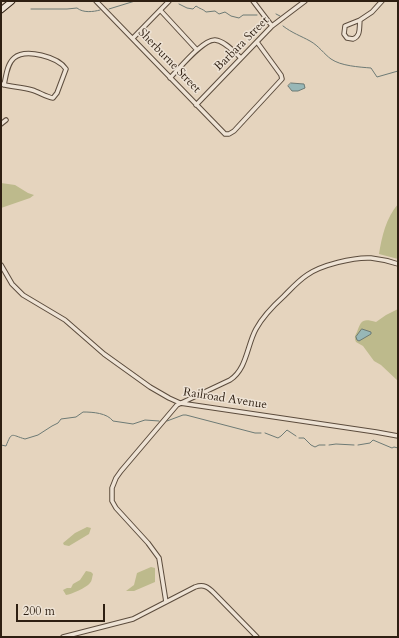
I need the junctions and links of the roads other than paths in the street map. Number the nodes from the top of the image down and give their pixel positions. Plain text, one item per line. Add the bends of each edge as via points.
1 (12, 1) edge
2 (96, 1) edge
3 (169, 1) edge
4 (253, 1) edge
5 (305, 1) edge
6 (382, 1) edge
7 (1, 10) edge
8 (161, 11) junction
9 (360, 20) junction
10 (272, 26) junction
11 (133, 38) junction
12 (257, 42) junction
13 (197, 50) junction
14 (241, 58) junction
15 (170, 78) junction
16 (2, 84) edge
17 (196, 105) junction
18 (6, 120) dead end
19 (1, 124) edge
20 (398, 264) edge
21 (1, 265) edge
22 (180, 403) junction
23 (398, 436) edge
24 (166, 602) junction
25 (63, 637) edge
26 (257, 637) edge

1 - 7 main road
2 - 11 street, Sherburne Street
3 - 8 street
4 - 10 street
5 - 10 street, Barbara Street
6 - 9 street
8 - 11 street
8 - 13 street
9 - 9 street via 345,26 344,34 347,38 353,39 358,36
10 - 12 street, Barbara Street
11 - 15 street, Sherburne Street
12 - 14 street, Barbara Street
12 - 17 street, Sherburne Street via 282,77 281,81 234,131 227,134 223,132
13 - 14 street via 210,41 217,41
13 - 15 street
14 - 17 street, Barbara Street
15 - 17 street, Sherburne Street
16 - 16 street via 10,62 22,54 45,56 66,68 54,98 30,89
18 - 19 street
20 - 22 street via 362,258 321,268 306,276 263,318 236,375
21 - 22 street, Railroad Avenue via 12,284 23,295 65,320 107,356 150,387
22 - 23 street, Railroad Avenue
22 - 24 street via 121,471 111,492 116,508 159,558
24 - 25 street via 127,621
24 - 26 street via 195,587 204,586

